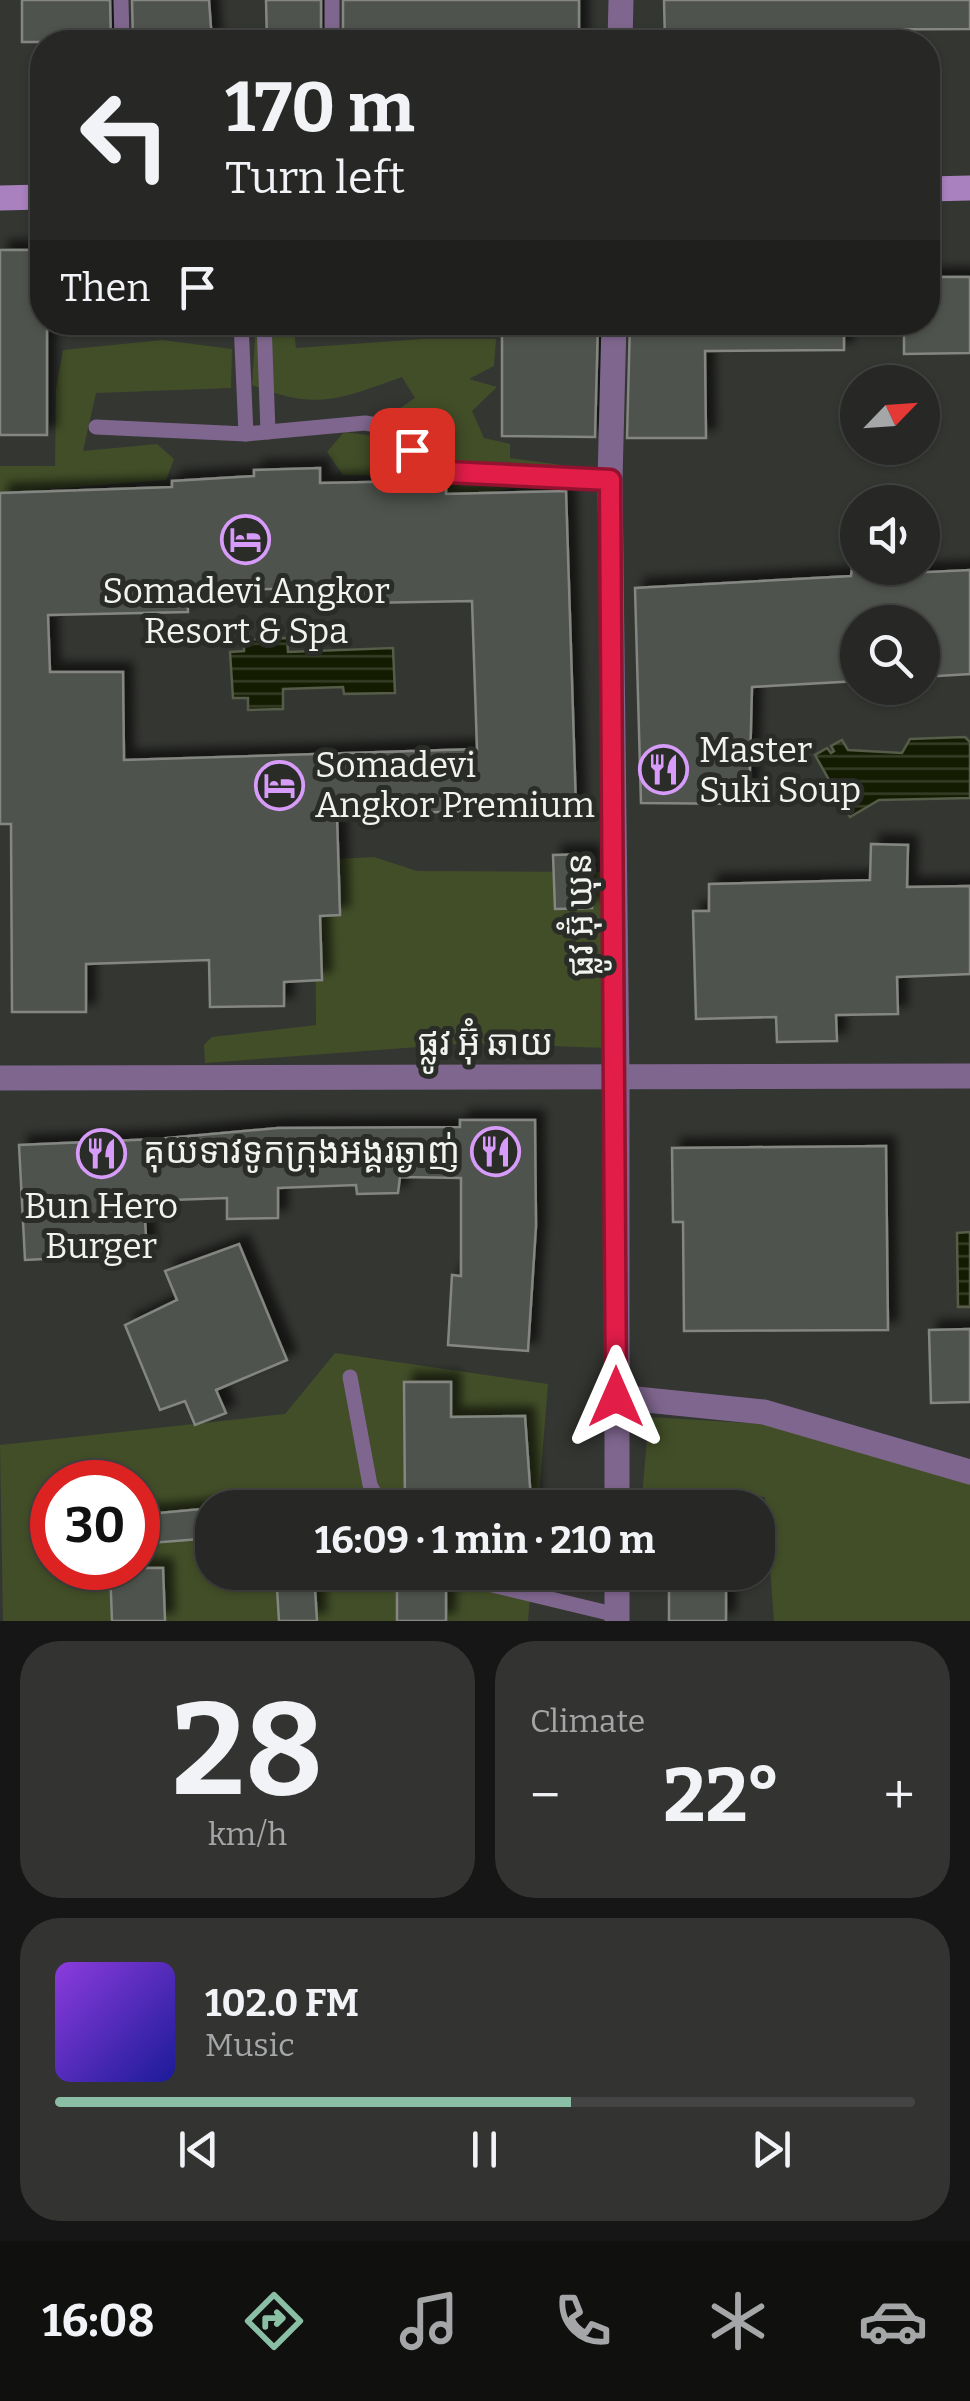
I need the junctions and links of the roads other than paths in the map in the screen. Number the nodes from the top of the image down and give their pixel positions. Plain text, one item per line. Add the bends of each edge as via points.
1 (121, 0) edge
2 (332, 0) edge
3 (621, 0) edge
4 (122, 30) edge
5 (332, 30) edge
6 (620, 30) edge
7 (940, 188) edge
8 (970, 188) edge
9 (30, 197) edge
10 (0, 198) edge
11 (242, 335) edge
12 (264, 335) edge
13 (614, 335) edge
14 (96, 427) dead end
15 (268, 432) junction
16 (246, 434) junction
17 (610, 480) junction
18 (970, 1076) edge
19 (0, 1078) edge
20 (616, 1078) junction
21 (350, 1377) dead end
22 (616, 1397) junction
23 (970, 1472) edge
24 (373, 1490) edge
25 (616, 1490) edge
26 (510, 1590) edge
27 (616, 1590) edge
28 (616, 1618) edge

1 - 4 lane
2 - 5 lane
3 - 6 street
7 - 8 main road
9 - 10 main road
11 - 16 lane
12 - 15 lane
13 - 17 street, ផ្លូវ អ៊ុំ ឃុន
14 - 16 lane
15 - 16 lane
15 - 17 lane via 365,422 399,429 426,471
17 - 20 street, ផ្លូវ អ៊ុំ ឃុន
18 - 20 street, ផ្លូវ អ៊ុំ ឆាយ
19 - 20 street, ផ្លូវ អ៊ុំ ឆាយ
20 - 22 street, ផ្លូវ អ៊ុំ ឃុន
21 - 24 lane
22 - 23 street via 764,1412
22 - 25 street, ផ្លូវ អ៊ុំ ឃុន
26 - 28 lane
27 - 28 street

